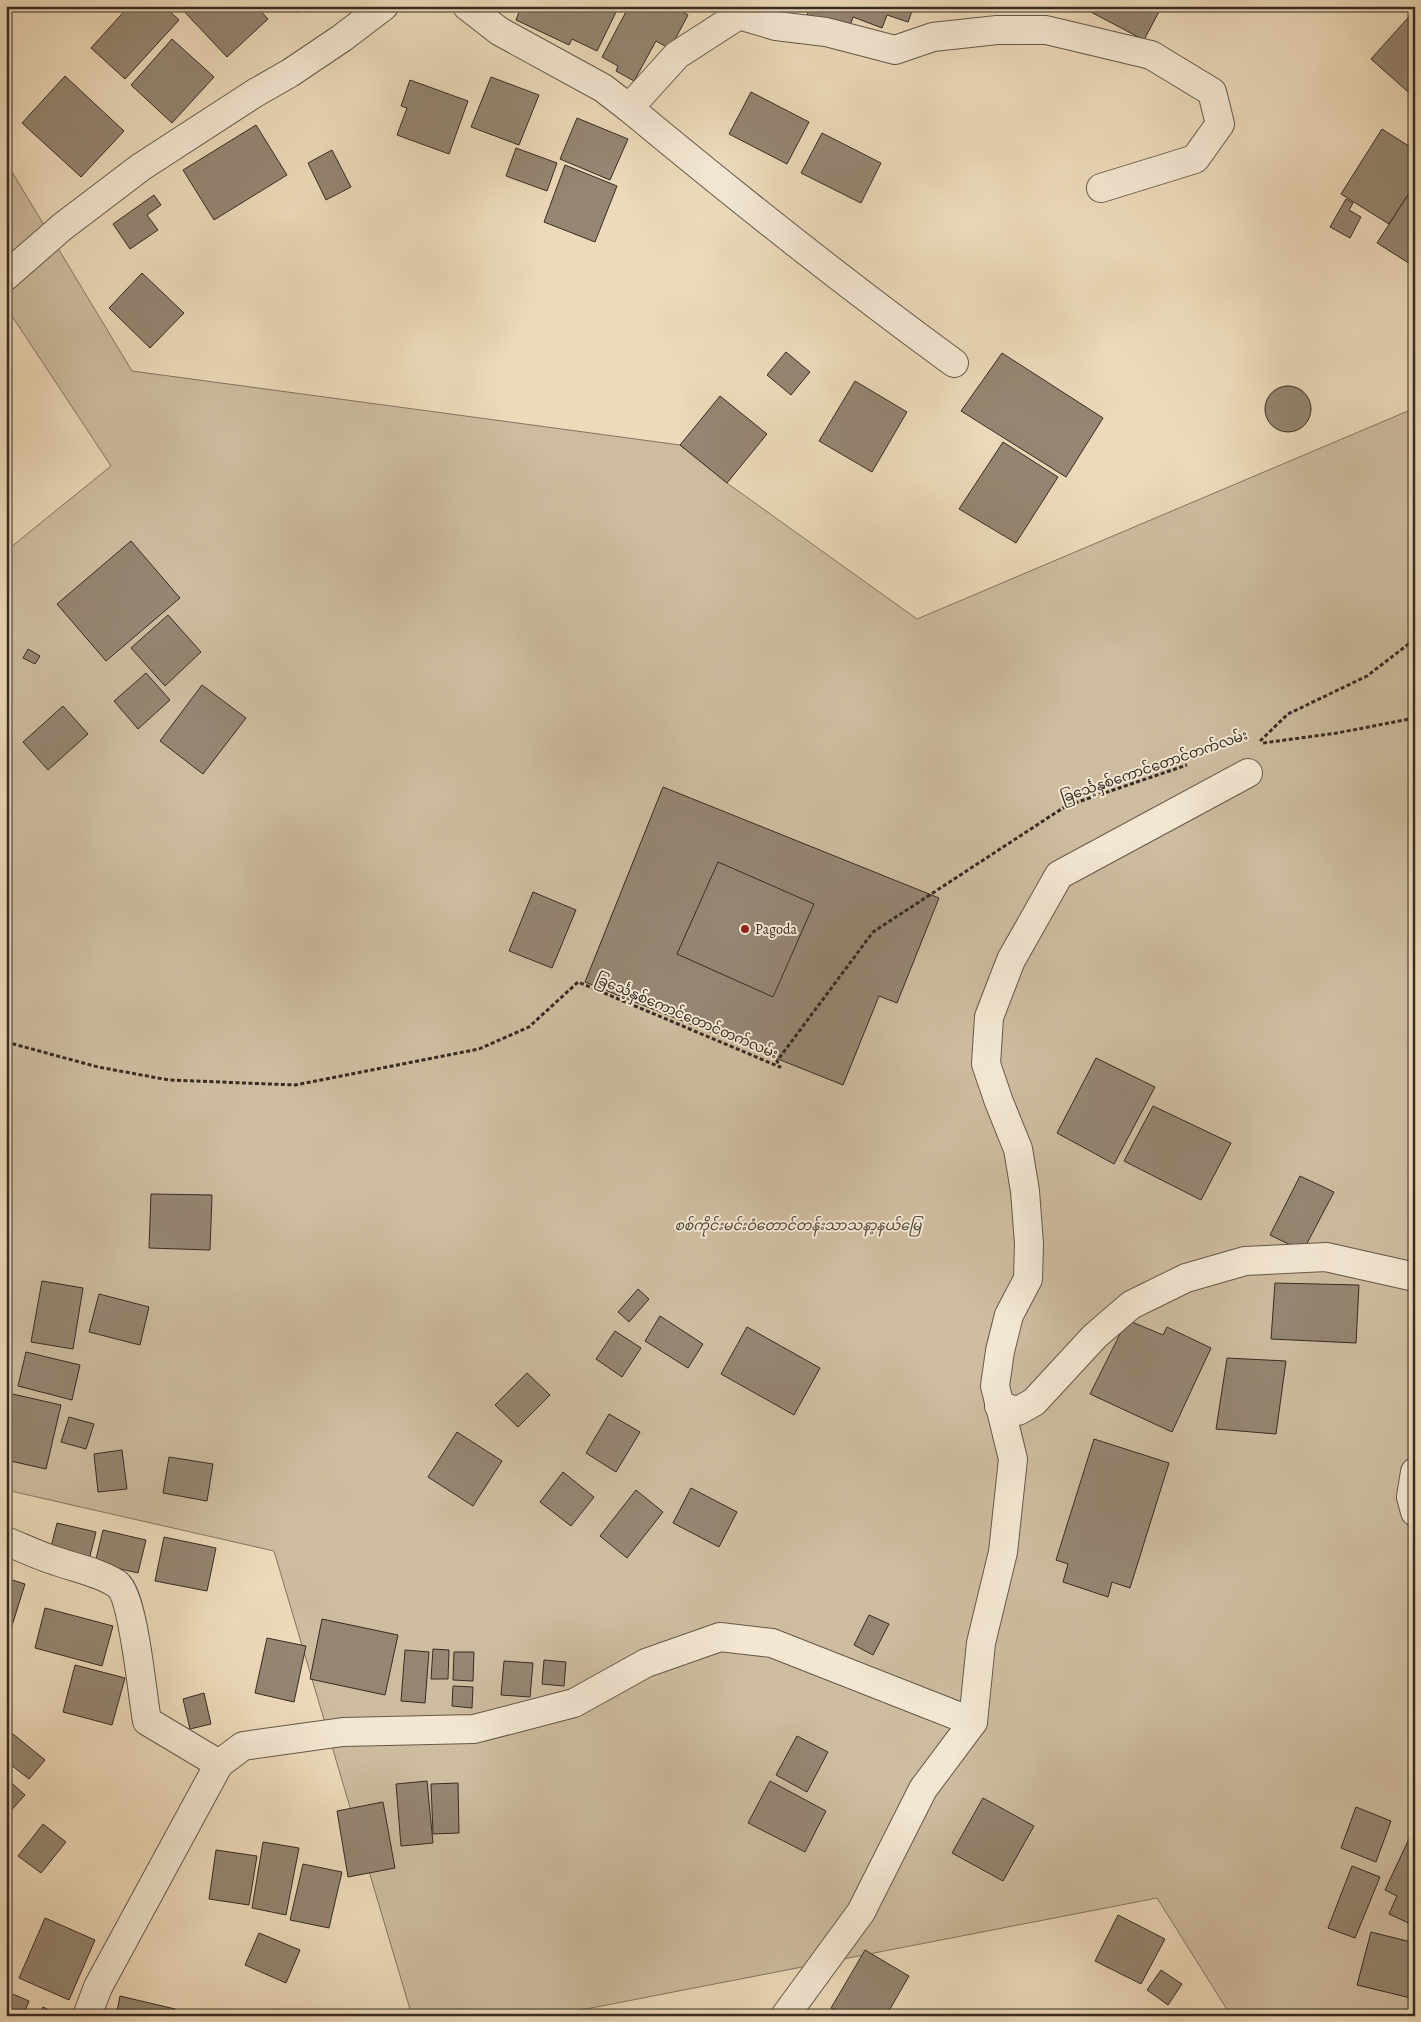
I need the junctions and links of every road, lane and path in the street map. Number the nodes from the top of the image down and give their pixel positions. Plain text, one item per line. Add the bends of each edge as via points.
1 (384, 6) edge
2 (467, 6) edge
3 (629, 108) junction
4 (1101, 188) dead end
5 (6, 276) edge
6 (954, 363) dead end
7 (1415, 639) edge
8 (1415, 718) edge
9 (1193, 763) dead end
10 (1248, 773) dead end
11 (6, 1042) edge
12 (1415, 1277) edge
13 (999, 1406) junction
14 (1415, 1472) edge
15 (1415, 1512) edge
16 (6, 1541) edge
17 (973, 1722) junction
18 (219, 1764) junction
19 (87, 2016) edge
20 (784, 2016) edge

1 - 5 street via 290,74 141,167 62,226
2 - 3 street via 499,31 603,88
3 - 4 street via 677,55 739,15 776,26 826,32 895,50 933,37 997,30 1046,30 1151,55 1212,92 1220,124 1195,159
3 - 6 street via 885,313
7 - 8 path, ခြင်္သေ့နှစ်ကောင်တောင်တက်လမ်း via 1367,676 1288,714 1258,743 1338,733
9 - 11 path, ခြင်္သေ့နှစ်ကောင်တောင်တက်လမ်း via 1066,806 873,932 777,1061 780,1068 578,982 529,1027 479,1049 295,1085 169,1080 98,1067
10 - 13 street via 1059,875 1011,960 989,1017 986,1064 1018,1149 1025,1191 1029,1261 1028,1279 1009,1315 1000,1352 995,1386
12 - 13 street via 1326,1256 1245,1261 1186,1278 1131,1304 1095,1336 1034,1402 1018,1411
13 - 17 street via 1013,1459 1003,1552 982,1643
14 - 15 street via 1411,1497
16 - 18 street via 118,1585 125,1594 134,1632 147,1721
17 - 18 street via 772,1643 720,1637 646,1663 574,1703 474,1728 343,1732 243,1746
17 - 20 street via 923,1789 861,1912
18 - 19 street via 98,1987

